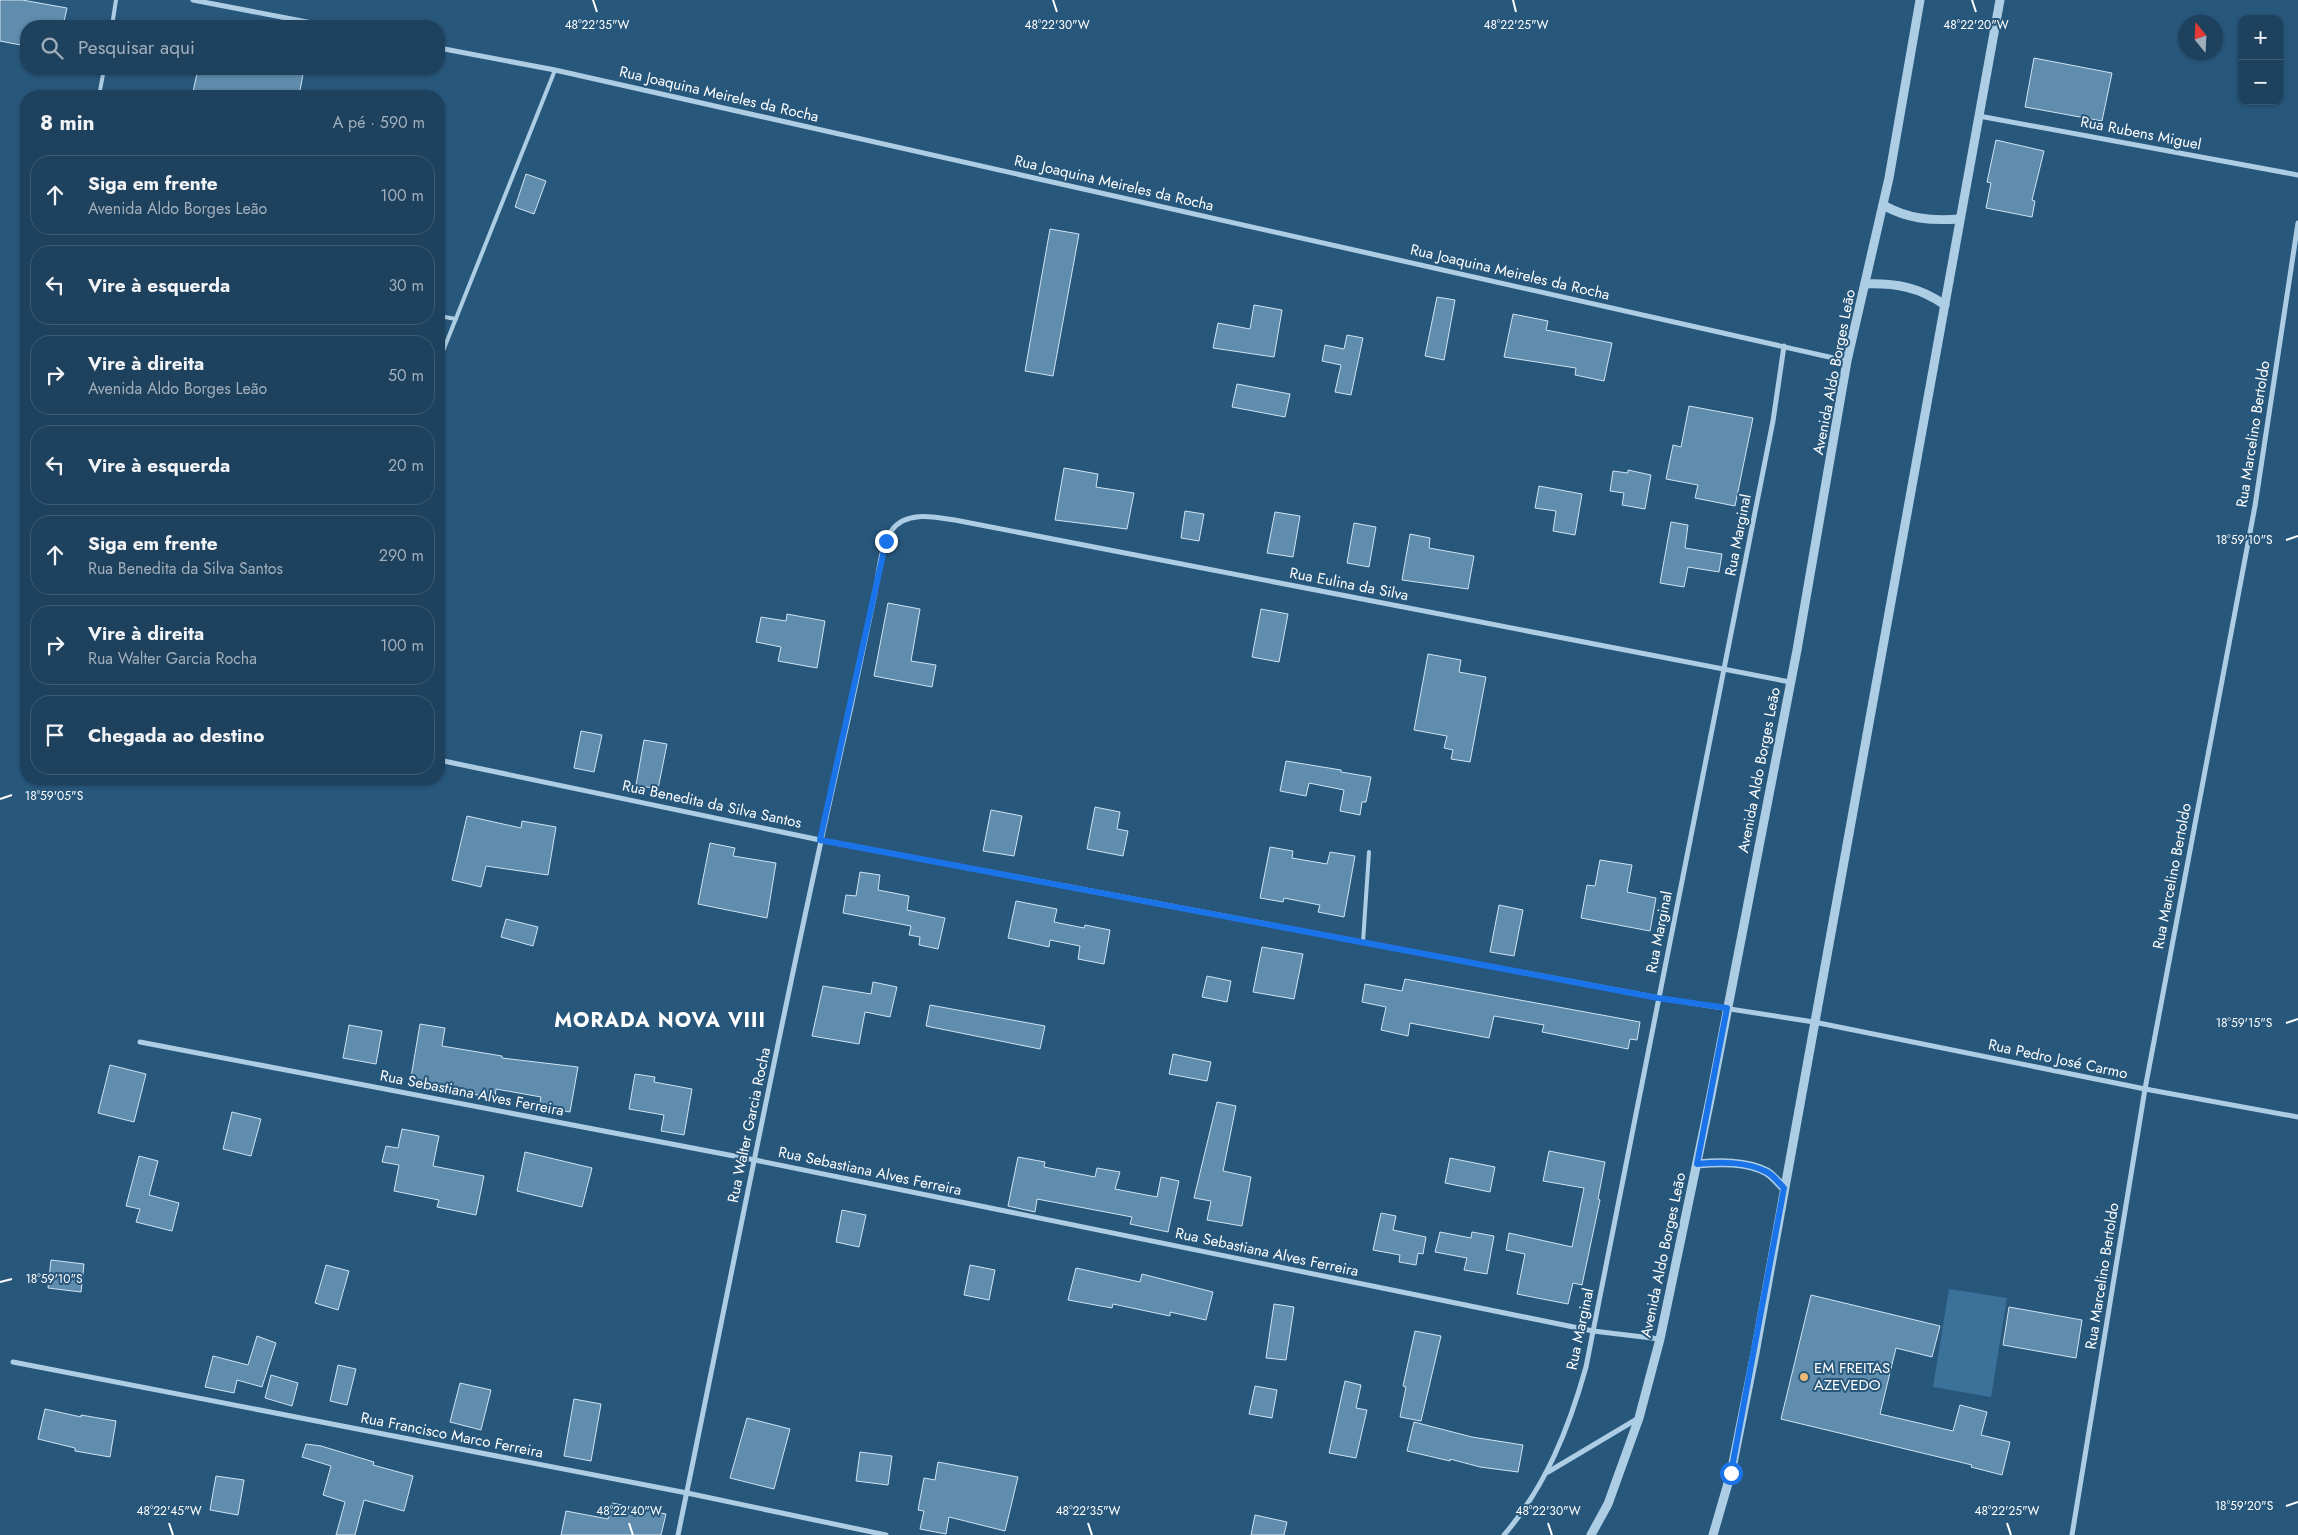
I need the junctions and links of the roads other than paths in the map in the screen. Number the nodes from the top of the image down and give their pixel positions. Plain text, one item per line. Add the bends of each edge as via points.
1 (116, 0) edge
2 (193, 0) edge
3 (1920, 0) edge
4 (2000, 0) edge
5 (113, 20) edge
6 (297, 20) edge
7 (445, 49) edge
8 (555, 70) junction
9 (103, 75) edge
10 (100, 90) edge
11 (1979, 116) junction
12 (2298, 175) edge
13 (1883, 205) junction
14 (1959, 219) junction
15 (2298, 223) edge
16 (1865, 284) junction
17 (1945, 305) junction
18 (445, 317) edge
19 (456, 319) junction
20 (445, 346) edge
21 (1784, 346) junction
22 (1847, 361) junction
23 (902, 521) joint
24 (1724, 670) junction
25 (1790, 682) junction
26 (445, 761) edge
27 (820, 840) junction
28 (1369, 852) dead end
29 (1364, 942) junction
30 (1658, 998) junction
31 (1727, 1008) junction
32 (1814, 1022) junction
33 (140, 1042) dead end
34 (2145, 1090) junction
35 (2298, 1117) edge
36 (755, 1160) junction
37 (1697, 1164) junction
38 (1784, 1188) junction
39 (1593, 1331) junction
40 (1660, 1339) junction
41 (13, 1362) dead end
42 (1639, 1418) junction
43 (1548, 1473) junction
44 (686, 1493) junction
45 (678, 1535) edge
46 (886, 1535) edge
47 (1504, 1535) edge
48 (1591, 1535) edge
49 (1713, 1535) edge
50 (2072, 1535) edge

1 - 5 lane
2 - 6 street
3 - 13 street, Avenida Aldo Borges Leão
4 - 11 street
7 - 8 street, Rua Joaquina Meireles da Rocha
8 - 19 lane
8 - 21 street, Rua Joaquina Meireles da Rocha
9 - 10 lane
11 - 12 street, Rua Rubens Miguel
11 - 14 street
13 - 14 street via 1915,218 1934,221
13 - 16 street, Avenida Aldo Borges Leão
14 - 17 street
15 - 34 street, Rua Marcelino Bertoldo via 2255,506
16 - 17 street via 1899,284 1918,289
16 - 22 street, Avenida Aldo Borges Leão
17 - 32 street
18 - 19 lane
19 - 20 lane
21 - 22 street, Rua Joaquina Meireles da Rocha
21 - 24 street, Rua Marginal via 1773,421
22 - 25 street, Avenida Aldo Borges Leão
23 - 24 street, Rua Eulina da Silva via 933,517 995,527
23 - 27 street, Rua Walter Garcia Rocha via 889,535 882,559
24 - 25 street, Rua Eulina da Silva
24 - 30 street, Rua Marginal
25 - 31 street, Avenida Aldo Borges Leão
26 - 27 street, Rua Benedita da Silva Santos
27 - 29 street, Rua Benedita da Silva Santos
27 - 36 street, Rua Walter Garcia Rocha
28 - 29 lane
29 - 30 street, Rua Benedita da Silva Santos
30 - 31 street, Rua Benedita da Silva Santos
30 - 39 street, Rua Marginal
31 - 32 street, Rua Pedro José Carmo
31 - 37 street, Avenida Aldo Borges Leão
32 - 34 street, Rua Pedro José Carmo
32 - 38 street
33 - 36 street, Rua Sebastiana Alves Ferreira
34 - 35 street, Rua Pedro José Carmo
34 - 50 street, Rua Marcelino Bertoldo
36 - 39 street, Rua Sebastiana Alves Ferreira
36 - 44 street, Rua Walter Garcia Rocha
37 - 38 street via 1719,1162 1752,1166 1768,1172
37 - 40 street, Avenida Aldo Borges Leão
38 - 49 street via 1731,1473
39 - 40 street, Rua Sebastiana Alves Ferreira
39 - 43 street, Rua Marginal via 1577,1402
40 - 42 street, Avenida Aldo Borges Leão
41 - 44 street, Rua Francisco Marco Ferreira
42 - 43 street
42 - 48 street, Avenida Aldo Borges Leão via 1608,1504
43 - 47 street, Rua Marginal
44 - 45 street, Rua Walter Garcia Rocha
44 - 46 street, Rua Francisco Marco Ferreira

